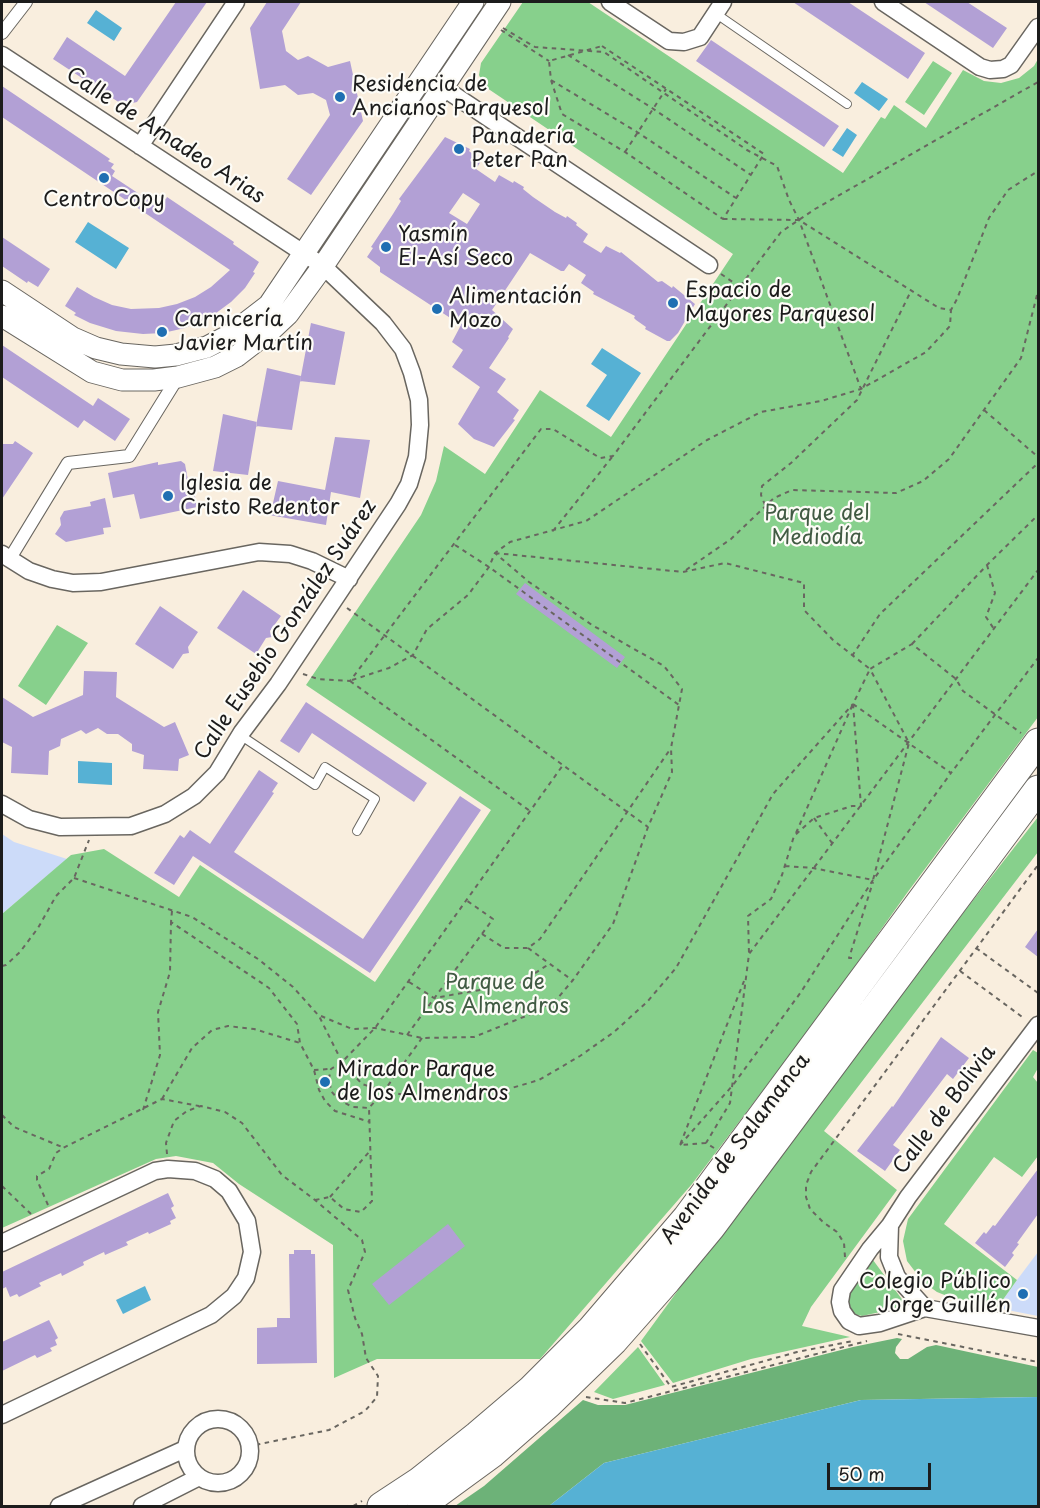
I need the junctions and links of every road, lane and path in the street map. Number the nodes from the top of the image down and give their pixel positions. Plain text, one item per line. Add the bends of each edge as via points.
1 (26, 2) edge
2 (236, 2) edge
3 (473, 2) edge
4 (610, 2) edge
5 (883, 2) edge
6 (719, 7) edge
7 (492, 14) edge
8 (1038, 27) edge
9 (2, 33) edge
10 (585, 51) junction
11 (2, 55) edge
12 (568, 55) junction
13 (549, 61) junction
14 (551, 80) junction
15 (1038, 82) edge
16 (442, 87) junction
17 (666, 89) junction
18 (663, 93) junction
19 (847, 104) dead end
20 (652, 108) junction
21 (637, 132) junction
22 (140, 146) junction
23 (625, 152) junction
24 (761, 158) junction
25 (1038, 171) edge
26 (751, 175) junction
27 (736, 198) junction
28 (723, 219) junction
29 (799, 220) junction
30 (314, 260) junction
31 (709, 265) joint
32 (740, 287) junction
33 (2, 291) edge
34 (911, 291) junction
35 (1038, 293) edge
36 (951, 310) junction
37 (2, 316) edge
38 (178, 377) junction
39 (861, 389) junction
40 (984, 410) junction
41 (613, 456) junction
42 (1038, 457) edge
43 (1038, 463) edge
44 (765, 505) junction
45 (1038, 515) edge
46 (552, 532) junction
47 (454, 545) junction
48 (495, 553) junction
49 (5, 557) edge
50 (987, 565) junction
51 (489, 567) junction
52 (1038, 570) edge
53 (683, 572) junction
54 (349, 579) junction
55 (335, 599) junction
56 (994, 628) junction
57 (386, 635) junction
58 (912, 644) junction
59 (412, 655) junction
60 (852, 656) junction
61 (1038, 658) edge
62 (288, 669) junction
63 (870, 669) junction
64 (956, 679) junction
65 (350, 681) junction
66 (853, 704) junction
67 (679, 705) junction
68 (995, 714) junction
69 (240, 735) junction
70 (1032, 739) edge
71 (909, 743) junction
72 (671, 748) junction
73 (563, 765) junction
74 (951, 773) junction
75 (1038, 789) edge
76 (2, 804) edge
77 (861, 806) junction
78 (530, 811) junction
79 (626, 811) junction
80 (814, 818) junction
81 (95, 827) junction
82 (648, 827) junction
83 (357, 831) dead end
84 (794, 836) junction
85 (832, 843) junction
86 (1038, 865) edge
87 (785, 866) junction
88 (813, 868) junction
89 (74, 878) junction
90 (873, 880) junction
91 (466, 900) junction
92 (172, 911) junction
93 (171, 922) junction
94 (482, 934) junction
95 (528, 948) junction
96 (976, 948) junction
97 (748, 954) junction
98 (856, 958) dead end
99 (549, 963) junction
100 (2, 966) edge
101 (960, 971) junction
102 (746, 975) junction
103 (573, 980) junction
104 (408, 981) junction
105 (1038, 993) edge
106 (434, 998) junction
107 (319, 1016) junction
108 (1037, 1026) edge
109 (375, 1028) junction
110 (407, 1035) junction
111 (422, 1038) junction
112 (300, 1043) junction
113 (342, 1062) junction
114 (330, 1069) junction
115 (314, 1070) junction
116 (733, 1085) junction
117 (384, 1091) junction
118 (162, 1100) junction
119 (201, 1106) junction
120 (369, 1108) junction
121 (143, 1110) junction
122 (2, 1115) edge
123 (370, 1122) junction
124 (706, 1143) junction
125 (680, 1145) junction
126 (63, 1148) junction
127 (719, 1150) dead end
128 (370, 1151) junction
129 (168, 1169) junction
130 (2, 1186) edge
131 (330, 1197) junction
132 (315, 1200) junction
133 (48, 1222) junction
134 (890, 1225) junction
135 (2, 1244) edge
136 (853, 1273) junction
137 (925, 1308) junction
138 (1038, 1328) edge
139 (897, 1334) dead end
140 (637, 1341) dead end
141 (1038, 1362) edge
142 (584, 1396) dead end
143 (2, 1415) edge
144 (250, 1446) junction
145 (185, 1449) junction
146 (199, 1477) junction
147 (59, 1506) edge
148 (142, 1506) edge
149 (381, 1506) edge
150 (421, 1506) edge

1 - 9 street
2 - 22 street
3 - 30 street
4 - 6 street via 669,41 684,42 700,37
5 - 8 street via 990,70 1011,65
6 - 19 lane
7 - 10 path via 535,47
7 - 13 path
7 - 16 street
10 - 12 path
10 - 17 path via 602,46
10 - 18 path via 604,52
11 - 22 street, Calle de Amadeo Arias
12 - 13 path
12 - 20 path
13 - 14 path
14 - 21 path
14 - 23 path via 562,114
15 - 29 path
16 - 30 street
16 - 31 street
17 - 18 path
17 - 24 path via 764,154
18 - 20 path
18 - 24 path
20 - 21 path
20 - 26 path
21 - 23 path
21 - 27 path
22 - 30 street, Calle de Amadeo Arias
23 - 28 path
24 - 26 path
24 - 29 path via 777,166
25 - 36 path via 1008,190 989,218
26 - 27 path
27 - 28 path
28 - 29 path
29 - 32 path via 781,232
29 - 34 path
29 - 39 path
30 - 33 street via 269,305 230,335 207,347 155,357 121,354 88,345
30 - 38 street via 288,314 272,329 237,356
30 - 54 street, Calle Eusebio González Suárez via 383,323 403,350 419,400 417,457 409,484
31 - 32 path
32 - 41 path
34 - 36 path via 939,308
34 - 39 path
35 - 40 path via 1021,358
36 - 39 path via 950,326 926,352
37 - 38 street via 92,372 122,380
38 - 49 street via 129,456 68,463
39 - 44 path via 857,400 762,486
39 - 46 path via 760,412 707,440 586,521
40 - 42 path
40 - 44 path via 949,459 923,481 897,493 792,490
41 - 46 path
41 - 47 path via 600,458 553,429 542,429
43 - 60 path via 880,614
44 - 53 path via 731,539
45 - 50 path
46 - 48 path via 510,542
47 - 51 path
47 - 57 path
48 - 51 path
48 - 53 path
48 - 67 path via 565,607 664,666 682,689
49 - 54 street via 29,571 73,583 100,582 259,552 290,554
50 - 56 path via 995,593 986,617
50 - 58 path
51 - 59 path via 468,595 427,629
51 - 67 path
52 - 56 path
53 - 60 path via 725,563 804,583 804,610
54 - 55 street, Calle Eusebio González Suárez
55 - 57 path
55 - 62 street, Calle Eusebio González Suárez
56 - 64 path
57 - 59 path
57 - 65 path
58 - 63 path
58 - 64 path
59 - 65 path via 389,668
59 - 73 path
60 - 63 path
61 - 68 path
62 - 65 path via 318,679
62 - 69 street, Calle Eusebio González Suárez
63 - 66 path
63 - 71 path
64 - 68 path via 963,691
64 - 71 path
65 - 78 path
66 - 71 path
66 - 77 path
66 - 84 path
66 - 117 path via 773,794 676,968 614,1032 539,1080 498,1092 421,1098
67 - 72 path
68 - 70 path
68 - 74 path
69 - 81 street, Calle Eusebio González Suárez via 217,773 194,796 165,814 130,826
69 - 83 lane via 315,785 326,767 375,799
70 - 149 highway, Avenida de Salamanca via 686,1218 591,1329 531,1389 419,1481
71 - 74 path
71 - 77 path
71 - 90 path
72 - 79 path
72 - 82 path via 672,772
73 - 78 path
73 - 79 path
74 - 90 path
75 - 150 highway, Avenida de Salamanca via 711,1228 667,1281 614,1341 549,1404 492,1454
76 - 81 street, Calle Eusebio González Suárez via 29,819 60,827
77 - 80 path
77 - 85 path
78 - 91 path
79 - 82 path
79 - 95 path via 540,939
80 - 84 path
80 - 85 path
81 - 89 path
82 - 103 path via 613,924
84 - 87 path
85 - 88 path
86 - 96 path
87 - 88 path
87 - 97 path via 771,899 748,916
88 - 90 path
88 - 97 path
89 - 92 path
89 - 100 path via 56,896 20,952
90 - 98 path via 849,957
90 - 116 path via 801,992
91 - 94 path via 493,919
91 - 104 path
92 - 93 path
92 - 107 path via 192,917 258,959 293,987
93 - 112 path via 269,988 297,1024
93 - 121 path via 170,972 158,1012 160,1055
94 - 95 path via 504,948
94 - 106 path
95 - 99 path
96 - 101 path
96 - 105 path
97 - 102 path
99 - 103 path
99 - 106 path via 520,983
101 - 108 path
101 - 136 path via 811,1172 806,1185 810,1209 844,1243 846,1267
102 - 116 path
102 - 125 path
103 - 111 path via 557,999 531,1014 474,1037
104 - 106 path
104 - 109 path
106 - 110 path
107 - 109 path via 352,1029
107 - 113 path
108 - 134 street, Calle de Bolivia
109 - 110 path
109 - 113 path
110 - 111 path
111 - 117 path
112 - 115 path
112 - 118 path via 254,1029 228,1026 212,1030 192,1048
113 - 114 path
113 - 117 path via 362,1084
114 - 115 path
114 - 120 path via 331,1091 338,1099 352,1107
115 - 123 path via 325,1101 335,1111
116 - 124 path via 730,1103
116 - 125 path
117 - 120 path
118 - 119 path
118 - 121 path
119 - 129 path via 174,1121 166,1143
119 - 132 path via 225,1112 242,1123 282,1175
120 - 123 path
121 - 126 path
122 - 126 path via 14,1127
123 - 128 path
124 - 125 path
124 - 127 path
126 - 133 path via 56,1153 49,1169 37,1176
128 - 131 path
128 - 131 path via 372,1201 361,1212 344,1209
129 - 133 street via 155,1171
129 - 143 street via 195,1171 215,1179 229,1191 247,1221 252,1252 246,1278 234,1296 211,1315
130 - 133 path
131 - 132 path
132 - 144 path via 362,1240 364,1246 348,1290 366,1358 378,1376 377,1397 364,1411 329,1430
133 - 135 street
134 - 136 street, Calle de Bolivia
134 - 137 street via 889,1257 897,1277
136 - 137 street, Calle de Bolivia via 842,1290 840,1302 849,1321 859,1326
137 - 138 street
139 - 141 path
140 - 142 path via 671,1387 797,1352 874,1337 625,1403
144 - 145 street via 240,1428 221,1419 200,1424
144 - 146 street via 250,1457 239,1476 220,1484
145 - 146 street
145 - 147 street
146 - 148 street

